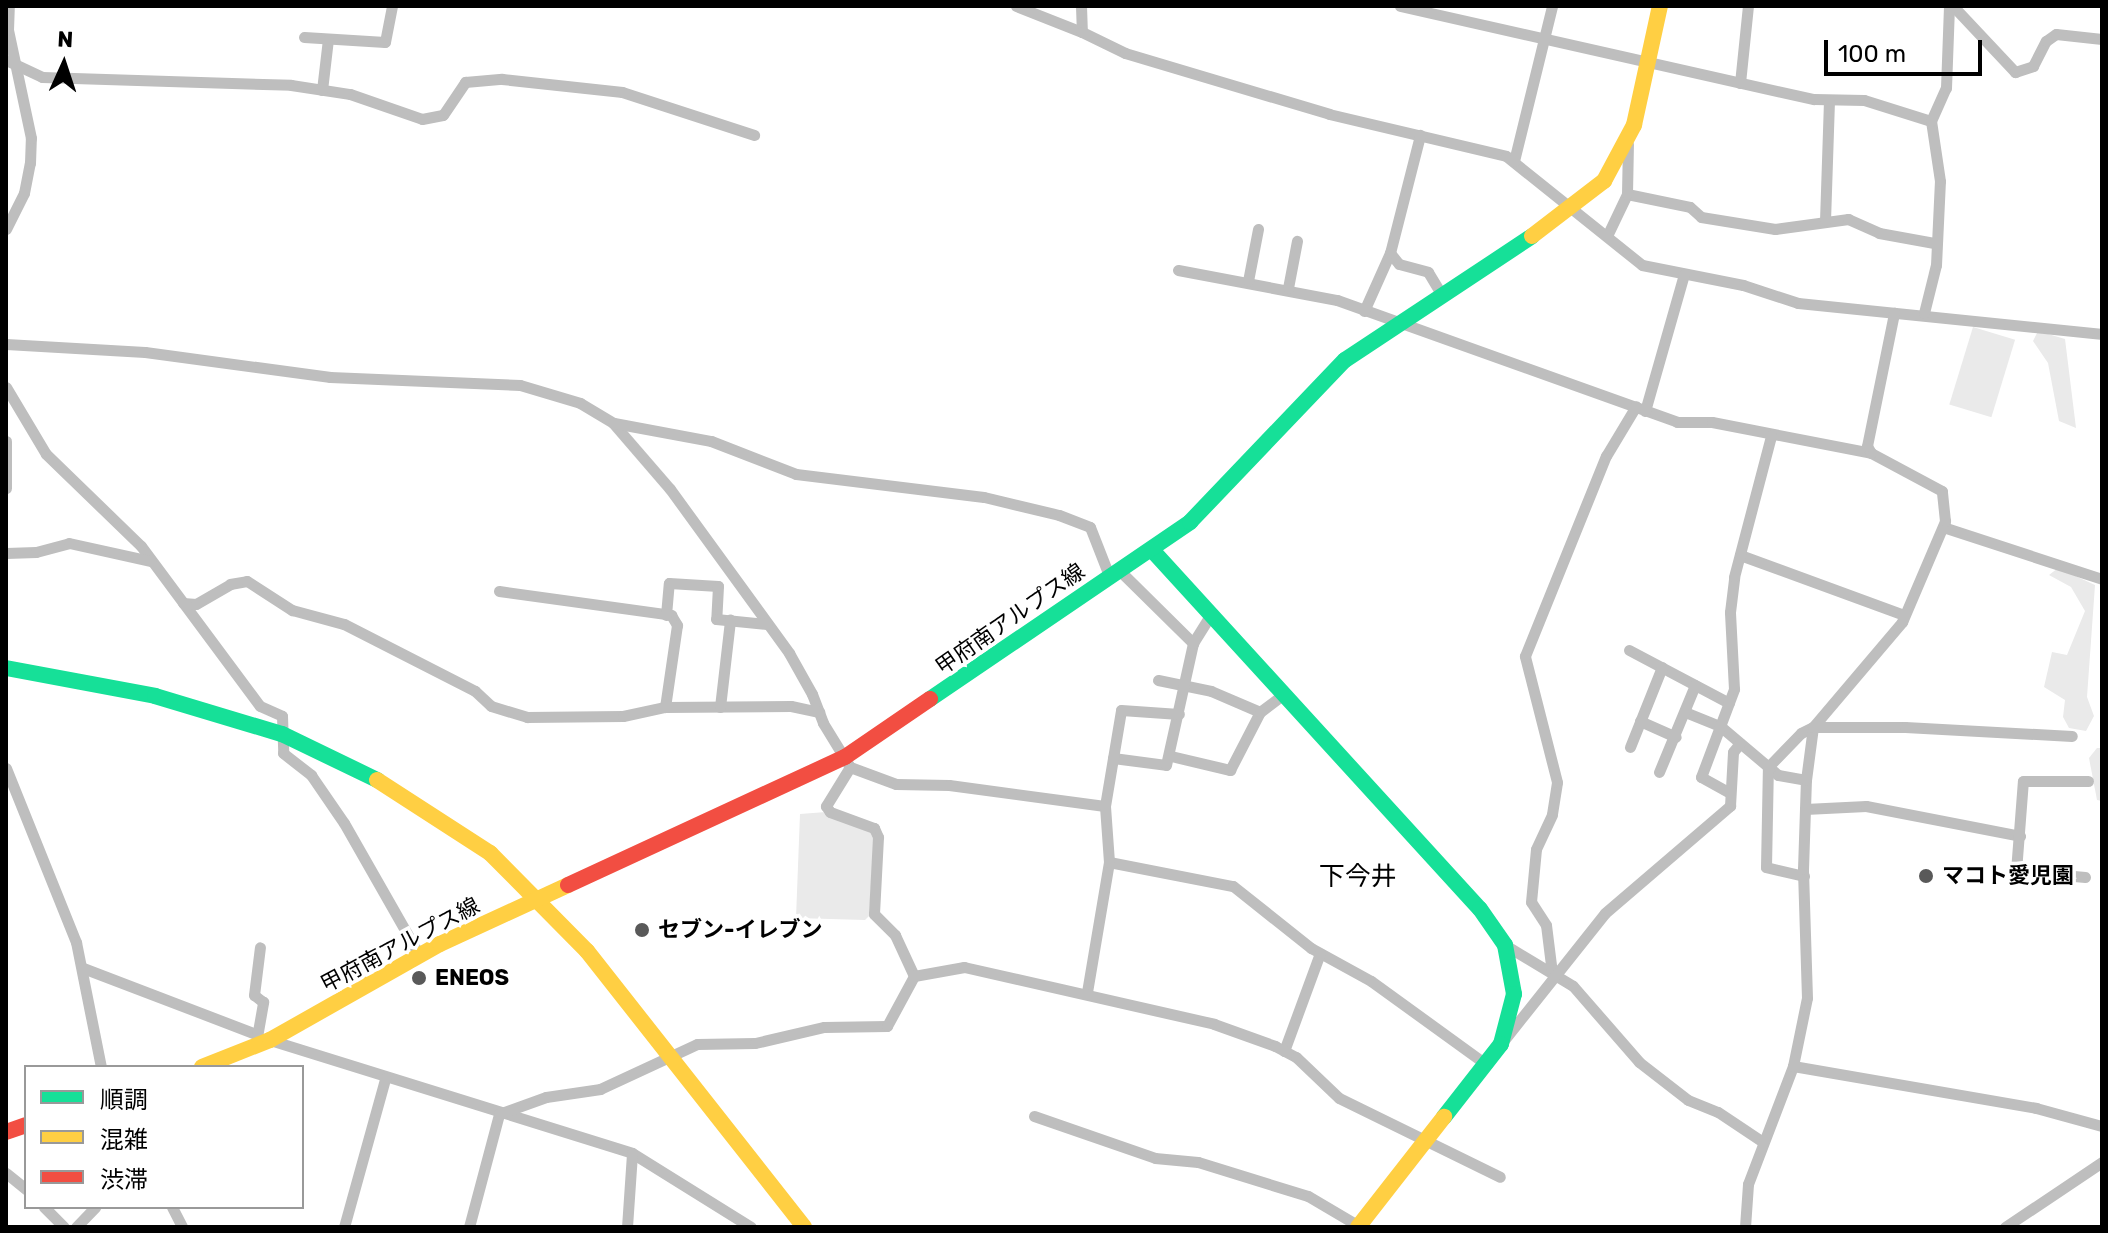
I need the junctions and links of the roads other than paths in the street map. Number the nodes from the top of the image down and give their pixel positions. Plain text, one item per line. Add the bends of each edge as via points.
1 (9, 6) edge
2 (392, 6) edge
3 (1016, 6) edge
4 (1081, 6) edge
5 (1400, 6) edge
6 (1552, 6) edge
7 (1660, 6) edge
8 (1748, 6) edge
9 (1951, 6) edge
10 (1082, 32) junction
11 (304, 37) dead end
12 (1545, 38) junction
13 (328, 39) junction
14 (2102, 39) edge
15 (10, 63) edge
16 (1649, 65) junction
17 (1740, 83) junction
18 (322, 90) junction
19 (1829, 100) junction
20 (1931, 121) junction
21 (754, 135) dead end
22 (1420, 135) junction
23 (1628, 144) junction
24 (1514, 161) junction
25 (1627, 194) junction
26 (1575, 207) junction
27 (1825, 221) junction
28 (7, 226) edge
29 (1258, 229) dead end
30 (1607, 236) junction
31 (1297, 241) dead end
32 (1934, 243) junction
33 (1390, 253) junction
34 (1178, 270) dead end
35 (1684, 274) junction
36 (1248, 281) junction
37 (1288, 288) junction
38 (1442, 295) junction
39 (1364, 311) junction
40 (1894, 313) junction
41 (1924, 313) junction
42 (1400, 322) junction
43 (2102, 334) edge
44 (6, 344) edge
45 (6, 387) edge
46 (1640, 408) junction
47 (613, 423) junction
48 (1771, 436) junction
49 (6, 441) edge
50 (1871, 453) junction
51 (6, 488) edge
52 (1943, 527) junction
53 (1152, 550) junction
54 (6, 553) edge
55 (1740, 555) junction
56 (152, 561) junction
57 (1115, 574) junction
58 (2102, 579) edge
59 (499, 591) dead end
60 (183, 603) junction
61 (1212, 613) junction
62 (666, 615) junction
63 (1904, 615) junction
64 (730, 620) junction
65 (767, 624) junction
66 (1193, 643) junction
67 (1629, 650) dead end
68 (1662, 667) junction
69 (6, 668) edge
70 (1158, 680) dead end
71 (1184, 685) junction
72 (1695, 685) junction
73 (1284, 694) junction
74 (1729, 703) junction
75 (665, 707) junction
76 (720, 707) junction
77 (819, 712) junction
78 (1260, 712) junction
79 (1685, 712) junction
80 (1179, 714) junction
81 (1640, 721) junction
82 (1720, 726) junction
83 (1813, 727) junction
84 (282, 734) junction
85 (2072, 736) dead end
86 (1676, 737) junction
87 (1740, 743) junction
88 (1630, 747) dead end
89 (1171, 756) junction
90 (1113, 758) junction
91 (848, 762) junction
92 (1768, 767) junction
93 (6, 768) edge
94 (1659, 772) dead end
95 (1806, 780) junction
96 (2088, 781) dead end
97 (10, 792) edge
98 (1730, 793) junction
99 (1105, 806) junction
100 (1805, 809) junction
101 (2020, 836) junction
102 (1109, 862) junction
103 (1804, 876) junction
104 (2085, 877) dead end
105 (537, 901) junction
106 (1505, 945) junction
107 (260, 947) dead end
108 (1320, 953) junction
109 (420, 956) junction
110 (83, 968) junction
111 (1555, 974) junction
112 (914, 976) junction
113 (1087, 992) junction
114 (262, 1040) junction
115 (1501, 1044) junction
116 (1284, 1051) junction
117 (669, 1055) junction
118 (234, 1061) edge
119 (101, 1065) edge
120 (213, 1065) edge
121 (1487, 1065) junction
122 (1793, 1066) junction
123 (385, 1079) junction
124 (499, 1114) junction
125 (1034, 1116) dead end
126 (2102, 1126) edge
127 (1763, 1142) junction
128 (1425, 1144) junction
129 (632, 1153) junction
130 (2102, 1162) edge
131 (6, 1173) edge
132 (1500, 1177) dead end
133 (24, 1187) edge
134 (46, 1209) edge
135 (93, 1209) edge
136 (173, 1209) edge
137 (1358, 1226) edge
138 (64, 1227) edge
139 (76, 1227) edge
140 (182, 1227) edge
141 (344, 1227) edge
142 (469, 1227) edge
143 (627, 1227) edge
144 (751, 1227) edge
145 (804, 1227) edge
146 (1745, 1227) edge
147 (2005, 1227) edge

1 - 15 street
2 - 13 street via 385,42
3 - 10 street
4 - 10 street
5 - 12 street
6 - 12 street
7 - 16 street, 甲府南アルプス線
8 - 17 street
9 - 14 street via 2015,72 2033,66 2046,41 2056,34
9 - 20 street via 1946,88
10 - 22 street via 1125,53 1329,114
11 - 13 street
12 - 16 street
12 - 24 street
13 - 18 street
15 - 18 street via 42,77 247,82
15 - 28 street via 31,138 24,193
16 - 17 street
16 - 23 street, 甲府南アルプス線
17 - 19 street
18 - 21 street via 436,119 465,82 502,79 622,92
19 - 20 street via 1864,100
19 - 27 street
20 - 32 street via 1940,181
22 - 24 street via 1493,151
22 - 33 street
23 - 25 street
23 - 26 street, 甲府南アルプス線 via 1613,170
24 - 26 street
25 - 27 street via 1690,207 1701,217 1775,229
25 - 30 street
26 - 30 street
26 - 38 street, 甲府南アルプス線
27 - 32 street via 1848,219 1879,233
29 - 36 street
30 - 35 street via 1632,260
31 - 37 street
32 - 41 street via 1936,265
33 - 38 street via 1399,264 1428,272
33 - 39 street
34 - 36 street
35 - 40 street via 1798,303
35 - 46 street
36 - 37 street
37 - 39 street
38 - 42 street, 甲府南アルプス線
39 - 42 street
40 - 41 street
40 - 50 street via 1866,436
41 - 43 street via 1960,322
42 - 46 street
42 - 53 street, 甲府南アルプス線 via 1325,378 1214,502
44 - 47 street via 145,352 330,377 520,385 580,403
45 - 56 street via 46,454
46 - 48 street via 1677,422 1712,422
46 - 111 street via 1606,456 1525,656 1557,782 1552,814 1536,849 1531,902 1546,925
47 - 57 street via 711,441 796,474 984,497 1059,515 1090,527
47 - 65 street via 670,489
48 - 50 street
48 - 55 street
49 - 51 street
50 - 52 street via 1942,491
52 - 58 street
52 - 63 street
53 - 57 street, 甲府南アルプス線
53 - 61 street
54 - 56 street via 69,543
55 - 63 street
55 - 74 street via 1730,612 1736,675
56 - 60 street
57 - 66 street
57 - 91 street, 甲府南アルプス線
59 - 62 street
60 - 75 street via 196,604 230,584 247,581 284,607 344,624 475,691 491,706 516,714 589,718
60 - 84 street via 260,706 282,716
61 - 66 street
61 - 73 street
62 - 64 street via 669,583 718,586 716,619
62 - 75 street via 677,625
63 - 83 street
64 - 65 street
64 - 76 street
65 - 77 street via 789,653
66 - 71 street
67 - 68 street
68 - 72 street
68 - 81 street
69 - 84 street via 155,696
70 - 71 street
71 - 78 street
71 - 80 street
72 - 74 street
72 - 79 street
73 - 78 street
73 - 106 street via 1480,909
74 - 82 street
75 - 76 street
76 - 77 street via 791,706
77 - 91 street
78 - 89 street via 1230,770
79 - 82 street
79 - 86 street
80 - 89 street
80 - 90 street via 1121,710
81 - 86 street
81 - 88 street
82 - 87 street
82 - 98 street via 1701,777
83 - 85 street
83 - 92 street
83 - 95 street
84 - 105 street via 364,772 432,812 490,853
84 - 109 street via 283,753 311,775 344,823
86 - 94 street
87 - 92 street
87 - 98 street via 1733,752
89 - 90 street via 1166,765
90 - 99 street
91 - 99 street via 896,784 949,785
91 - 105 street, 甲府南アルプス線
91 - 112 street via 826,806 874,828 874,914 895,935
92 - 95 street via 1778,775
92 - 103 street via 1766,867
93 - 97 street
95 - 100 street
96 - 101 street via 2023,781
97 - 110 street
98 - 111 street via 1730,806 1605,913
99 - 102 street
100 - 101 street via 1866,806
100 - 103 street
101 - 104 street via 2016,871
102 - 108 street via 1233,886
102 - 113 street
103 - 122 street via 1807,998
105 - 109 street, 甲府南アルプス線
105 - 117 street via 587,951
106 - 111 street
106 - 115 street via 1514,994
107 - 114 street via 254,995 263,1002
108 - 116 street
108 - 121 street via 1371,981
109 - 114 street, 甲府南アルプス線
110 - 114 street
110 - 119 street
111 - 115 street
111 - 127 street via 1596,1009 1639,1062 1688,1100 1718,1112
112 - 113 street via 964,967
112 - 117 street via 887,1026 824,1027 755,1043 697,1044
113 - 116 street via 1214,1024
114 - 118 street, 甲府南アルプス線
114 - 123 street
115 - 121 street
116 - 128 street via 1339,1098
117 - 124 street via 600,1089 546,1097
117 - 145 street
118 - 120 street, 甲府南アルプス線
121 - 128 street
122 - 126 street via 2036,1108
122 - 127 street
123 - 124 street
123 - 141 street
124 - 129 street
124 - 142 street
125 - 137 street via 1155,1158 1198,1162 1308,1196
127 - 146 street via 1748,1184
128 - 132 street
128 - 137 street
129 - 143 street
129 - 144 street
130 - 147 street
131 - 133 street
134 - 138 street
135 - 139 street
136 - 140 street

